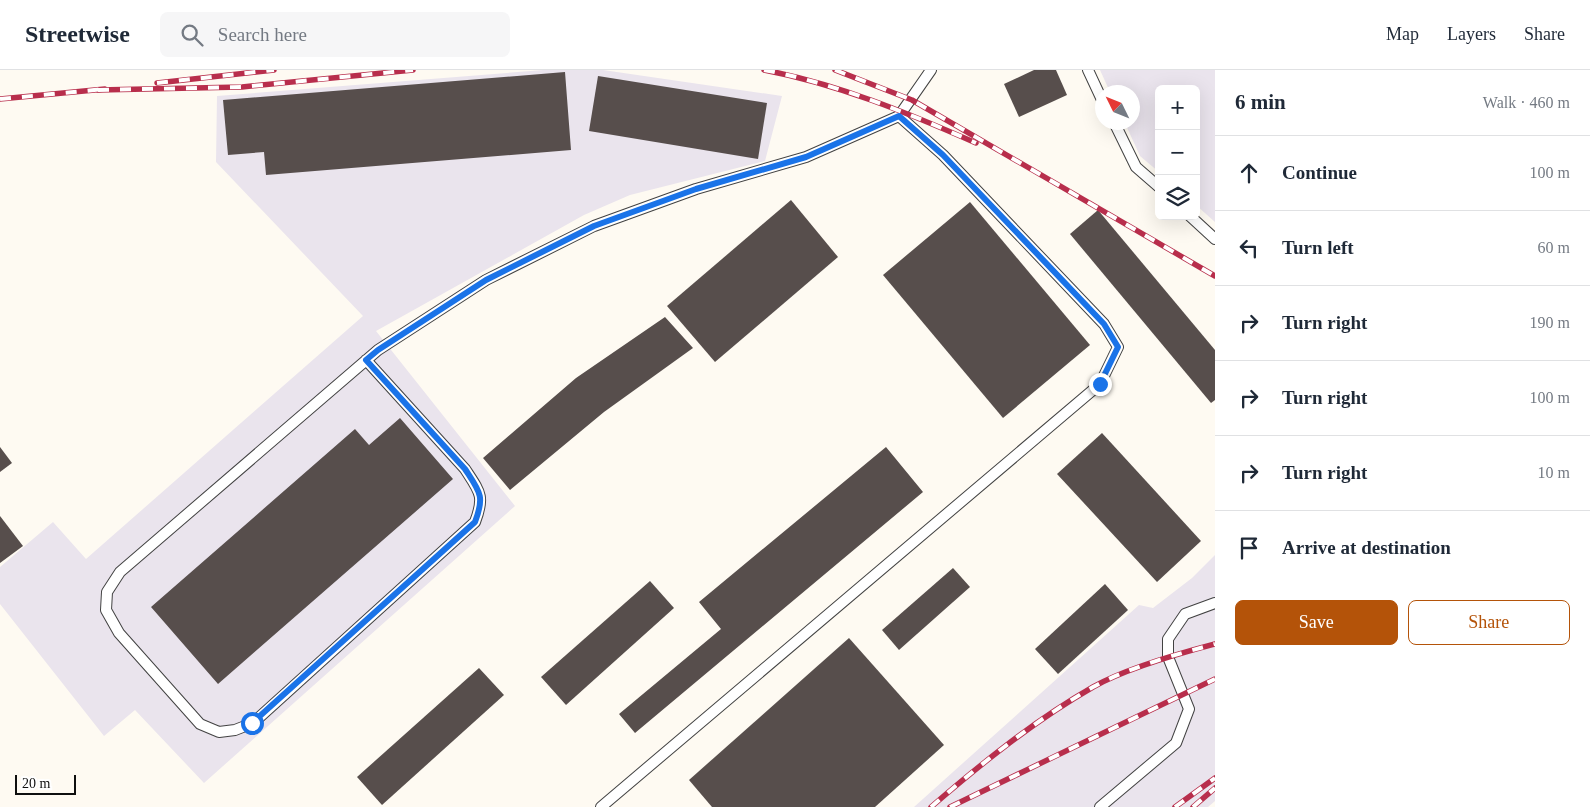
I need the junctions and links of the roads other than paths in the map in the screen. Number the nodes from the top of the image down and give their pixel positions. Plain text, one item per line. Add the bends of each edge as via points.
1 (931, 70) edge
2 (1088, 70) edge
3 (1095, 85) edge
4 (899, 116) junction
5 (1118, 130) edge
6 (1155, 184) edge
7 (1194, 220) edge
8 (1215, 239) edge
9 (366, 360) junction
10 (1215, 602) edge
11 (601, 807) edge
12 (1100, 807) edge

1 - 4 lane
2 - 3 lane
4 - 9 lane via 806,157 696,189 594,226 486,280
4 - 11 lane via 943,155 1104,324 1118,347 1100,384
5 - 6 lane via 1136,167
7 - 8 lane
9 - 9 lane via 120,572 107,592 106,610 118,633 200,724 219,732 252,723 475,522 482,504 477,487 465,469
10 - 12 lane via 1184,614 1168,639 1168,657 1189,709 1176,743

